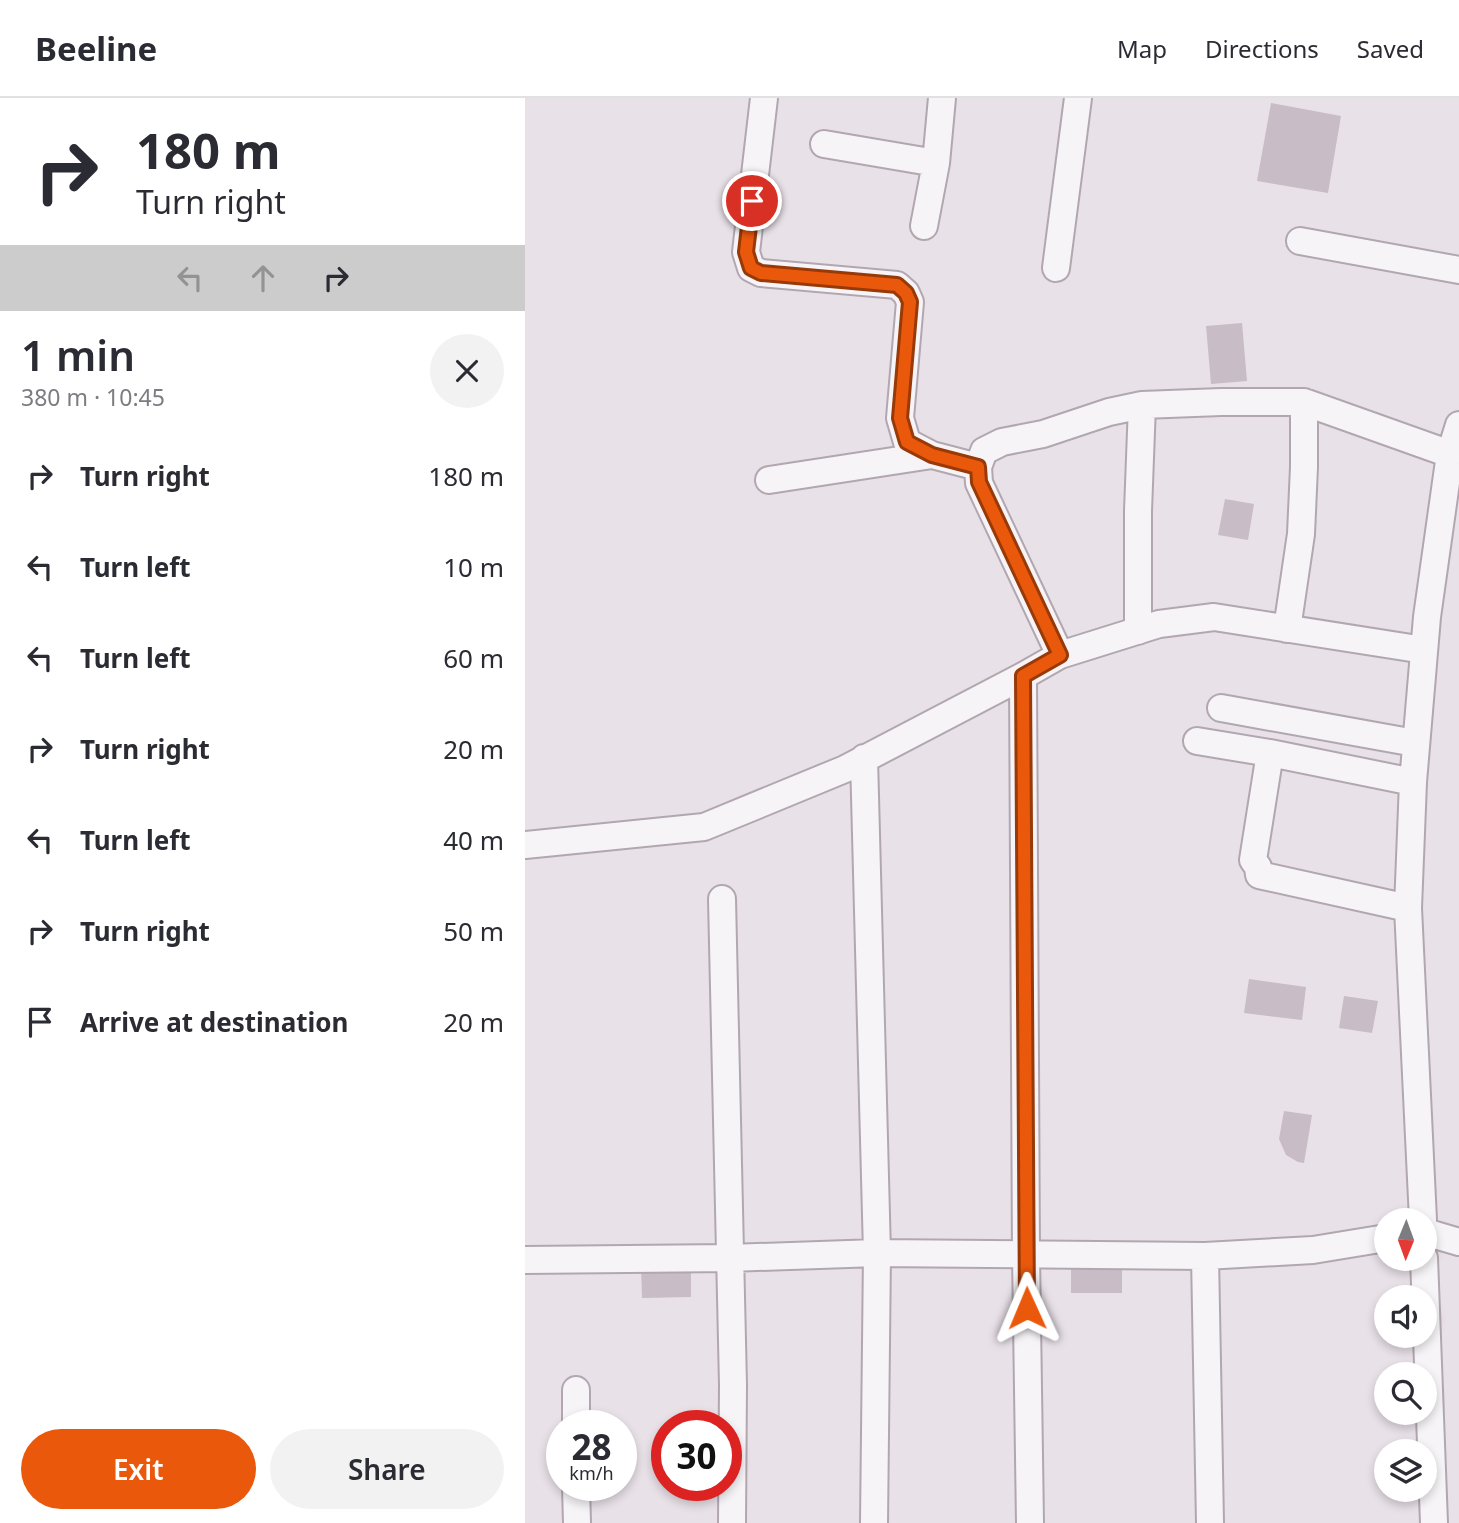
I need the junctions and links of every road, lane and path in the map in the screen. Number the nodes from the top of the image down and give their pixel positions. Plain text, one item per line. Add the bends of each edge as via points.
1 (764, 98) edge
2 (942, 98) edge
3 (1078, 98) edge
4 (824, 144) dead end
5 (936, 163) junction
6 (924, 226) dead end
7 (1300, 241) dead end
8 (1056, 268) dead end
9 (1459, 270) edge
10 (1304, 402) junction
11 (1142, 405) junction
12 (1459, 425) edge
13 (1450, 454) junction
14 (932, 455) junction
15 (978, 467) junction
16 (769, 480) dead end
17 (1287, 629) junction
18 (1138, 631) junction
19 (1424, 650) junction
20 (1060, 655) junction
21 (1023, 676) junction
22 (1221, 708) dead end
23 (1198, 741) dead end
24 (1415, 743) junction
25 (1270, 753) junction
26 (864, 758) junction
27 (1413, 782) junction
28 (525, 845) edge
29 (722, 899) dead end
30 (1408, 908) junction
31 (1422, 1208) edge
32 (1437, 1236) edge
33 (1374, 1240) edge
34 (1459, 1242) edge
35 (877, 1253) junction
36 (1026, 1254) junction
37 (1205, 1256) junction
38 (729, 1258) junction
39 (525, 1260) edge
40 (1424, 1271) edge
41 (576, 1390) dead end
42 (576, 1410) edge
43 (576, 1501) edge
44 (577, 1523) edge
45 (732, 1523) edge
46 (874, 1523) edge
47 (1030, 1523) edge
48 (1210, 1523) edge
49 (1434, 1523) edge

1 - 14 street via 746,252 751,268 761,273 897,285 906,293 910,302 900,418 907,442
2 - 5 street
3 - 8 street
4 - 5 street
5 - 6 street
7 - 9 street
10 - 11 street
10 - 13 street
10 - 17 street via 1301,534
11 - 15 street via 1002,442 984,452
11 - 18 street
12 - 13 street
13 - 19 street
14 - 15 street
14 - 16 street
15 - 20 street via 979,482
17 - 18 street via 1214,617
17 - 19 street
18 - 20 street
19 - 24 street
20 - 21 street
21 - 26 street
21 - 36 street
22 - 24 street
23 - 25 street
24 - 27 street
25 - 27 street
25 - 30 street via 1253,860 1259,875
26 - 28 street via 704,827
26 - 35 street
27 - 30 street
29 - 38 street
30 - 31 street
32 - 34 street
33 - 37 street via 1313,1250
35 - 36 street
35 - 38 street
35 - 46 street
36 - 37 street
36 - 47 street
37 - 48 street
38 - 39 street
38 - 45 street
40 - 49 street
41 - 42 street
43 - 44 street

